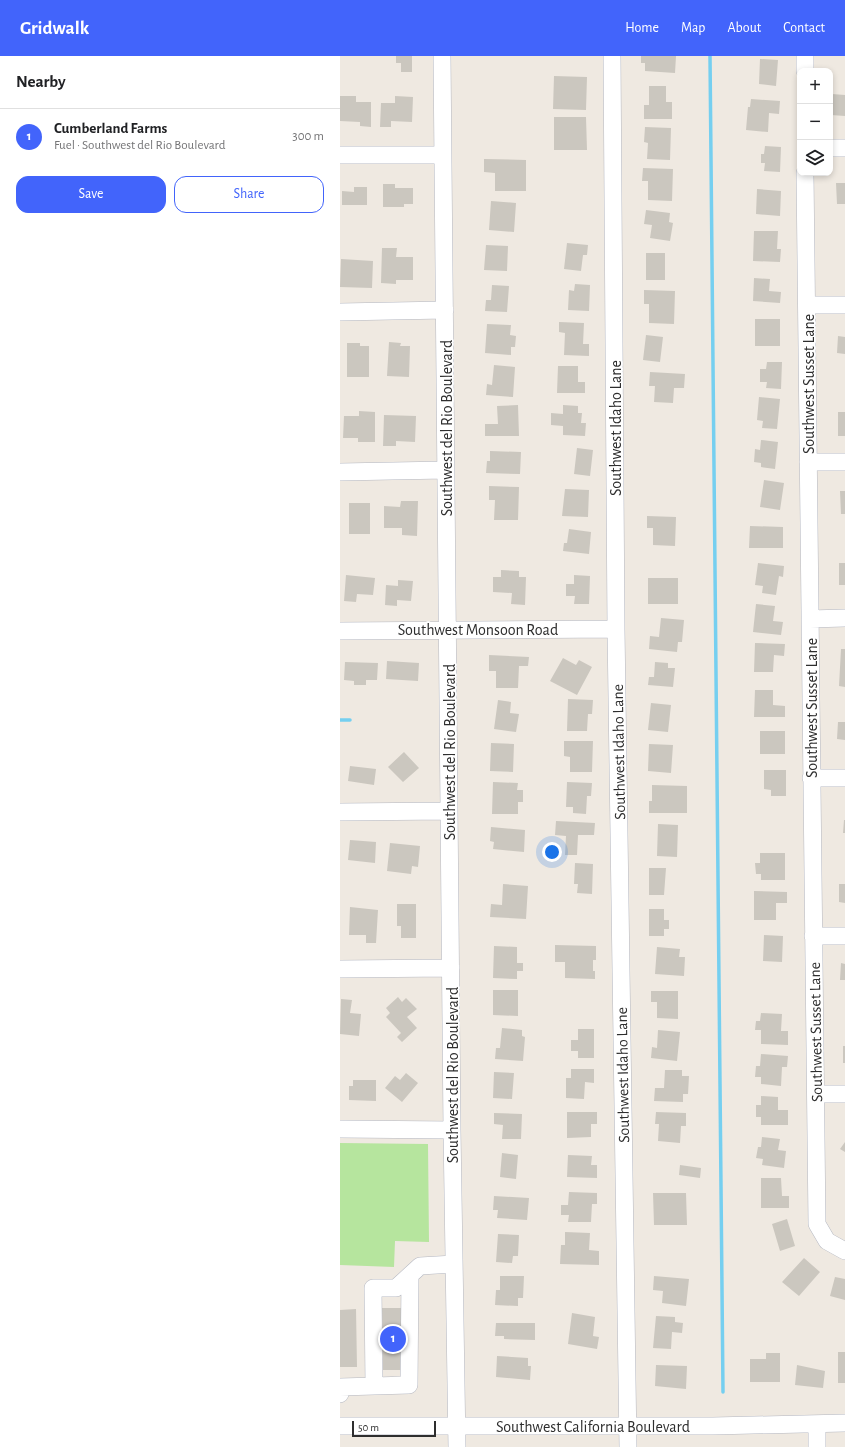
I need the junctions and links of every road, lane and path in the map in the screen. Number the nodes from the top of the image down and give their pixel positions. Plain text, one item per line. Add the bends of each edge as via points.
1 (442, 56) edge
2 (612, 56) edge
3 (805, 56) edge
4 (805, 68) edge
5 (833, 148) edge
6 (845, 148) edge
7 (340, 155) edge
8 (444, 155) junction
9 (805, 176) edge
10 (807, 305) junction
11 (845, 305) edge
12 (445, 310) junction
13 (340, 312) edge
14 (808, 462) junction
15 (845, 462) edge
16 (445, 470) junction
17 (340, 472) edge
18 (845, 618) edge
19 (810, 619) junction
20 (448, 629) junction
21 (616, 629) junction
22 (340, 631) edge
23 (811, 778) junction
24 (845, 778) edge
25 (449, 811) junction
26 (340, 812) edge
27 (813, 936) junction
28 (845, 936) edge
29 (451, 968) junction
30 (340, 969) edge
31 (816, 1094) junction
32 (845, 1094) edge
33 (340, 1129) edge
34 (452, 1130) junction
35 (845, 1251) edge
36 (454, 1264) junction
37 (410, 1276) junction
38 (374, 1386) junction
39 (340, 1394) edge
40 (817, 1424) junction
41 (845, 1424) edge
42 (628, 1425) junction
43 (340, 1426) edge
44 (457, 1427) junction
45 (457, 1447) edge
46 (628, 1447) edge
47 (817, 1447) edge

1 - 8 street, Southwest del Rio Boulevard
2 - 21 street, Southwest Idaho Lane
3 - 4 street
5 - 6 street
7 - 8 street
8 - 12 street, Southwest del Rio Boulevard
9 - 10 street, Southwest Susset Lane
10 - 11 street
10 - 14 street, Southwest Susset Lane
12 - 13 street
12 - 16 street, Southwest del Rio Boulevard
14 - 15 street
14 - 19 street, Southwest Susset Lane
16 - 17 street
16 - 20 street, Southwest del Rio Boulevard
18 - 19 street
19 - 23 street, Southwest Susset Lane
20 - 21 street, Southwest Monsoon Road
20 - 22 street, Southwest Monsoon Road
20 - 25 street, Southwest del Rio Boulevard
21 - 42 street, Southwest Idaho Lane
23 - 24 street
23 - 27 street, Southwest Susset Lane
25 - 26 street
25 - 29 street, Southwest del Rio Boulevard
27 - 28 street
27 - 31 street, Southwest Susset Lane
29 - 30 street
29 - 34 street, Southwest del Rio Boulevard
31 - 32 street
31 - 35 street, Southwest Susset Lane via 817,1224 827,1241
33 - 34 street
34 - 36 street, Southwest del Rio Boulevard
36 - 37 street via 420,1266
36 - 44 street, Southwest del Rio Boulevard
37 - 38 street via 396,1288 373,1288
37 - 38 street via 409,1385
38 - 39 street via 340,1387
40 - 41 street, Southwest California Boulevard
40 - 42 street, Southwest California Boulevard
40 - 47 street
42 - 44 street, Southwest California Boulevard
42 - 46 street, Southwest Idaho Lane
43 - 44 street, Southwest California Boulevard
44 - 45 street, Southwest del Rio Boulevard

